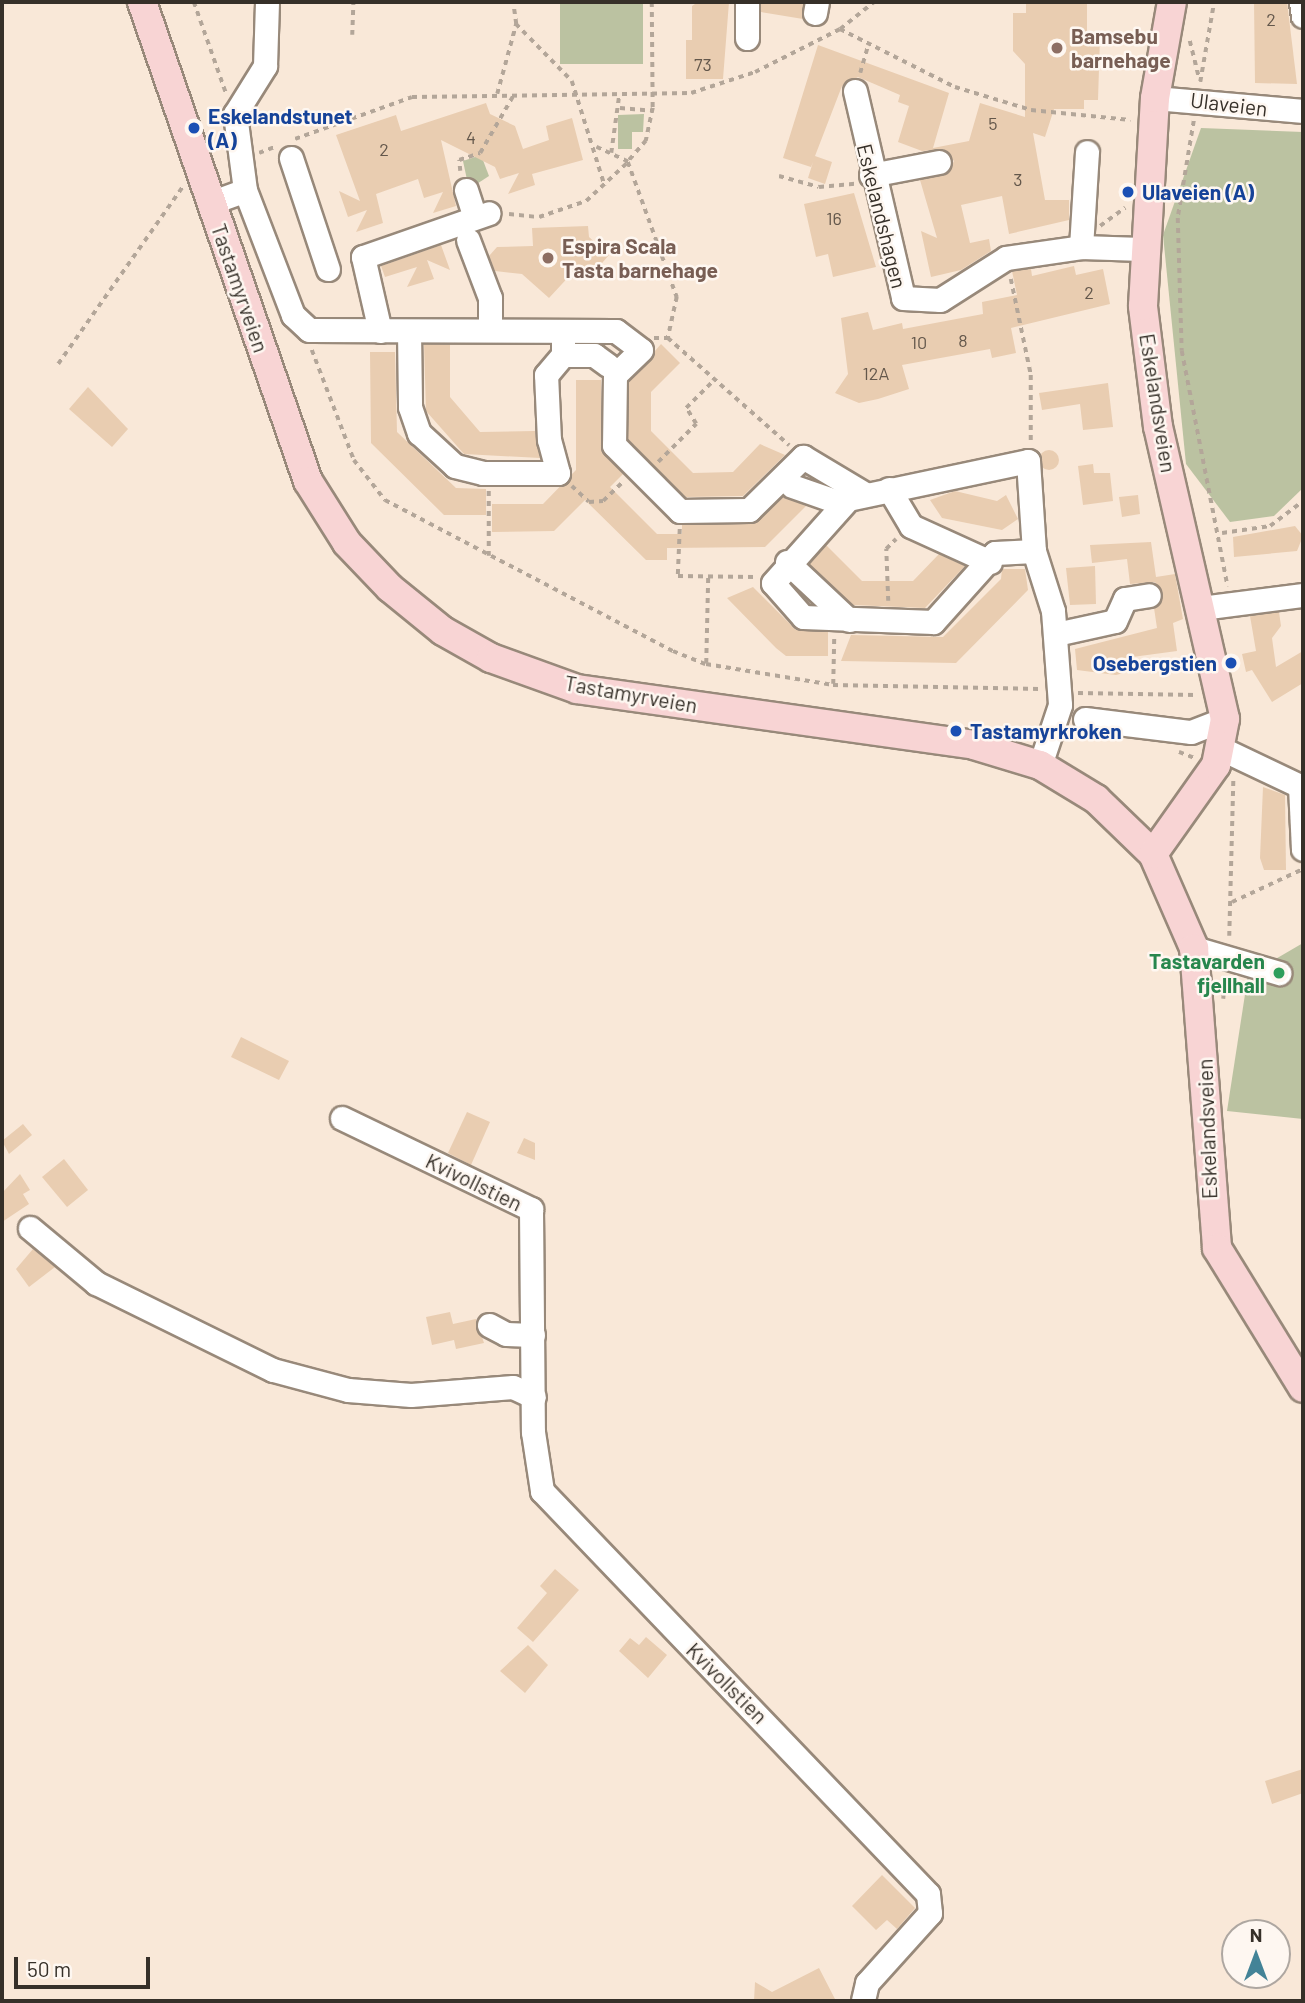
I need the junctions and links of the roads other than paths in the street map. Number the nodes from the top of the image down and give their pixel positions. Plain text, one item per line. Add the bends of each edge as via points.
1 (142, 2) edge
2 (267, 2) edge
3 (747, 2) edge
4 (1172, 2) edge
5 (1301, 2) edge
6 (1303, 16) edge
7 (747, 38) dead end
8 (855, 91) road end
9 (1155, 98) junction
10 (1303, 111) edge
11 (287, 148) road end
12 (1087, 152) dead end
13 (939, 162) dead end
14 (872, 178) junction
15 (245, 190) junction
16 (466, 190) road end
17 (210, 204) junction
18 (468, 240) dead end
19 (1081, 241) junction
20 (1142, 249) junction
21 (328, 269) dead end
22 (490, 329) junction
23 (562, 330) junction
24 (380, 331) junction
25 (409, 331) junction
26 (563, 355) junction
27 (608, 365) dead end
28 (792, 486) dead end
29 (889, 489) junction
30 (864, 494) junction
31 (841, 503) junction
32 (1034, 551) junction
33 (990, 562) junction
34 (1149, 595) dead end
35 (1303, 596) edge
36 (1215, 606) junction
37 (1056, 634) junction
38 (1085, 719) dead end
39 (1225, 719) junction
40 (1229, 754) junction
41 (1040, 765) junction
42 (1144, 844) junction
43 (1303, 849) edge
44 (1194, 948) junction
45 (1279, 973) dead end
46 (342, 1118) dead end
47 (30, 1228) dead end
48 (489, 1325) dead end
49 (533, 1335) junction
50 (1303, 1388) edge
51 (534, 1397) junction
52 (863, 2001) edge

1 - 17 main road, Tastamyrveien
2 - 15 street via 265,66 235,114 245,158
3 - 7 street
4 - 9 main road, Eskelandsveien
5 - 6 street
8 - 14 street, Eskelandshagen
9 - 10 street, Ulaveien via 1198,90
9 - 20 main road, Eskelandsveien
11 - 21 street
12 - 19 street
13 - 14 street
14 - 19 street, Eskelandshagen via 903,298 940,300 1006,258
15 - 17 street
15 - 24 street via 293,314 305,328
16 - 24 street via 482,215 363,257
17 - 41 main road, Tastamyrveien via 308,481 347,543 443,631 491,658 577,689 974,745
18 - 22 street via 490,298
19 - 20 street, Eskelandshagen
20 - 36 main road, Eskelandsveien via 1158,428
22 - 23 street
22 - 25 street
23 - 26 street
23 - 30 street via 616,331 641,350 615,375 614,445 680,511 749,510 803,457
24 - 25 street
25 - 26 street via 410,407 419,433 455,466 489,473 558,473 548,440 546,375
26 - 27 street via 594,355
28 - 31 street
29 - 30 street
29 - 32 street via 1028,461
29 - 33 street via 911,526
30 - 31 street
31 - 33 street via 780,570 842,620 937,621
32 - 33 street via 997,552
32 - 37 street
34 - 37 street via 1125,599 1115,621
35 - 36 street
36 - 39 main road, Eskelandsveien
37 - 41 street via 1060,705
38 - 39 street via 1191,733
39 - 40 main road, Eskelandsveien
40 - 42 main road, Eskelandsveien via 1197,794
40 - 43 street via 1300,786
41 - 42 main road, Tastamyrveien via 1096,799
42 - 44 main road, Eskelandsveien
44 - 45 street via 1227,954
44 - 50 main road, Eskelandsveien via 1217,1248
46 - 49 street, Kvivollstien via 531,1209
47 - 51 street via 96,1283 273,1370 348,1391 411,1395 513,1387
48 - 49 street via 506,1334
49 - 51 street, Kvivollstien
51 - 52 street, Kvivollstien via 536,1471 553,1506 928,1894 930,1913 867,1983

